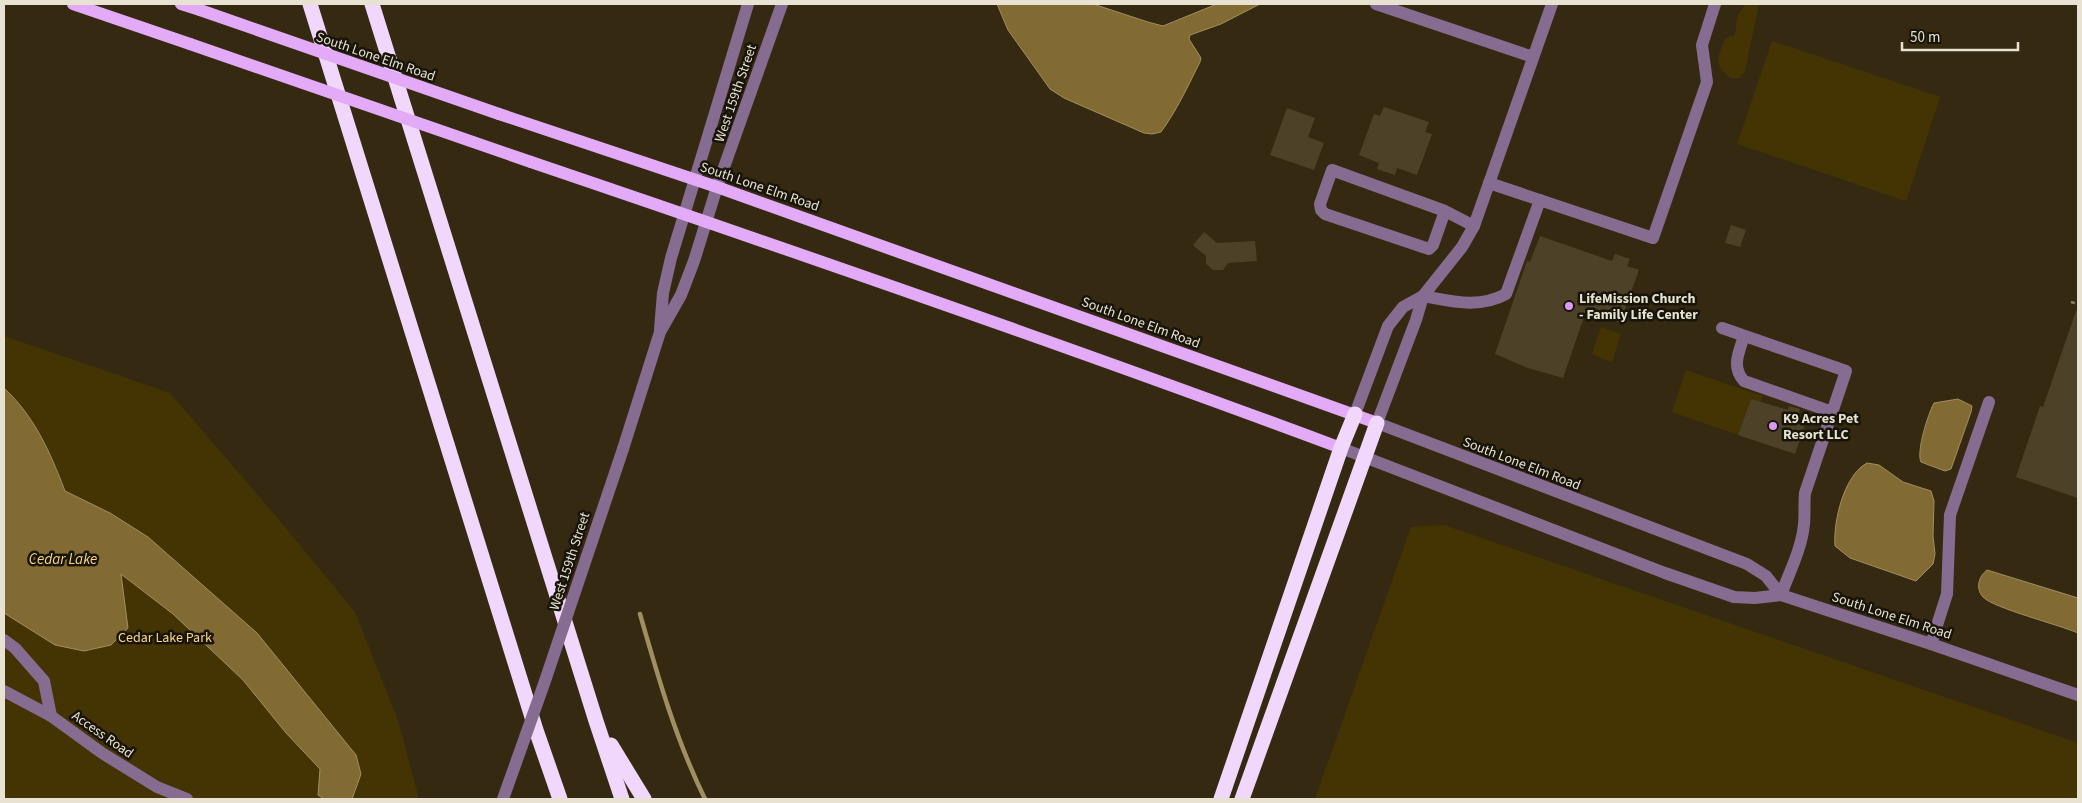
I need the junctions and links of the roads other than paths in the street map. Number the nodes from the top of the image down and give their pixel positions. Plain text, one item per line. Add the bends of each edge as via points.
1 (73, 4) edge
2 (181, 4) edge
3 (310, 4) edge
4 (372, 4) edge
5 (748, 4) edge
6 (782, 4) edge
7 (1376, 4) edge
8 (1552, 4) edge
9 (1714, 4) edge
10 (1533, 57) junction
11 (694, 179) junction
12 (1489, 183) junction
13 (717, 187) junction
14 (1540, 200) junction
15 (1445, 211) junction
16 (684, 214) junction
17 (707, 221) junction
18 (1474, 226) junction
19 (1423, 296) junction
20 (1722, 328) dead end
21 (660, 332) junction
22 (1744, 336) junction
23 (1989, 402) dead end
24 (1832, 412) junction
25 (1355, 414) junction
26 (1376, 423) junction
27 (1342, 448) junction
28 (1363, 458) junction
29 (1781, 595) junction
30 (4, 640) edge
31 (1932, 644) junction
32 (4, 691) edge
33 (2078, 695) edge
34 (52, 716) junction
35 (596, 721) junction
36 (187, 799) edge
37 (503, 799) edge
38 (560, 799) edge
39 (622, 799) edge
40 (644, 799) edge
41 (1221, 799) edge
42 (1242, 799) edge

1 - 16 main road, bridge
2 - 11 main road, South Lone Elm Road, bridge
3 - 38 highway
4 - 35 highway
5 - 11 street, West 159th Street
6 - 13 street, West 159th Street
7 - 10 street
8 - 10 street
9 - 14 street via 1702,40 1707,82 1652,238
10 - 12 street
11 - 13 main road, South Lone Elm Road
11 - 16 street, West 159th Street
12 - 14 street
12 - 18 street
13 - 17 street, West 159th Street
13 - 25 main road, South Lone Elm Road
14 - 19 street via 1506,294 1477,304
15 - 15 street via 1332,170 1320,204 1325,214 1429,249
15 - 18 street
16 - 17 main road
16 - 21 street, West 159th Street via 663,293
17 - 21 street, West 159th Street via 681,295
17 - 27 main road
18 - 19 street via 1462,247
19 - 25 street via 1403,307 1388,326
19 - 26 street
20 - 22 street
21 - 37 street, West 159th Street, bridge
22 - 24 street via 1736,359 1744,382
22 - 24 street via 1846,371
23 - 31 street via 1950,515 1947,594
24 - 29 street via 1805,493 1804,524
25 - 26 main road, South Lone Elm Road
25 - 27 highway
26 - 28 highway
26 - 29 street, South Lone Elm Road via 1747,564 1766,576
27 - 28 street
27 - 41 highway
28 - 29 street via 1734,597
28 - 42 highway
29 - 31 street, South Lone Elm Road
30 - 34 street via 44,681
31 - 33 street, South Lone Elm Road
32 - 34 street, Access Road
34 - 36 street, Access Road via 102,753 157,787
35 - 39 highway
35 - 40 highway

